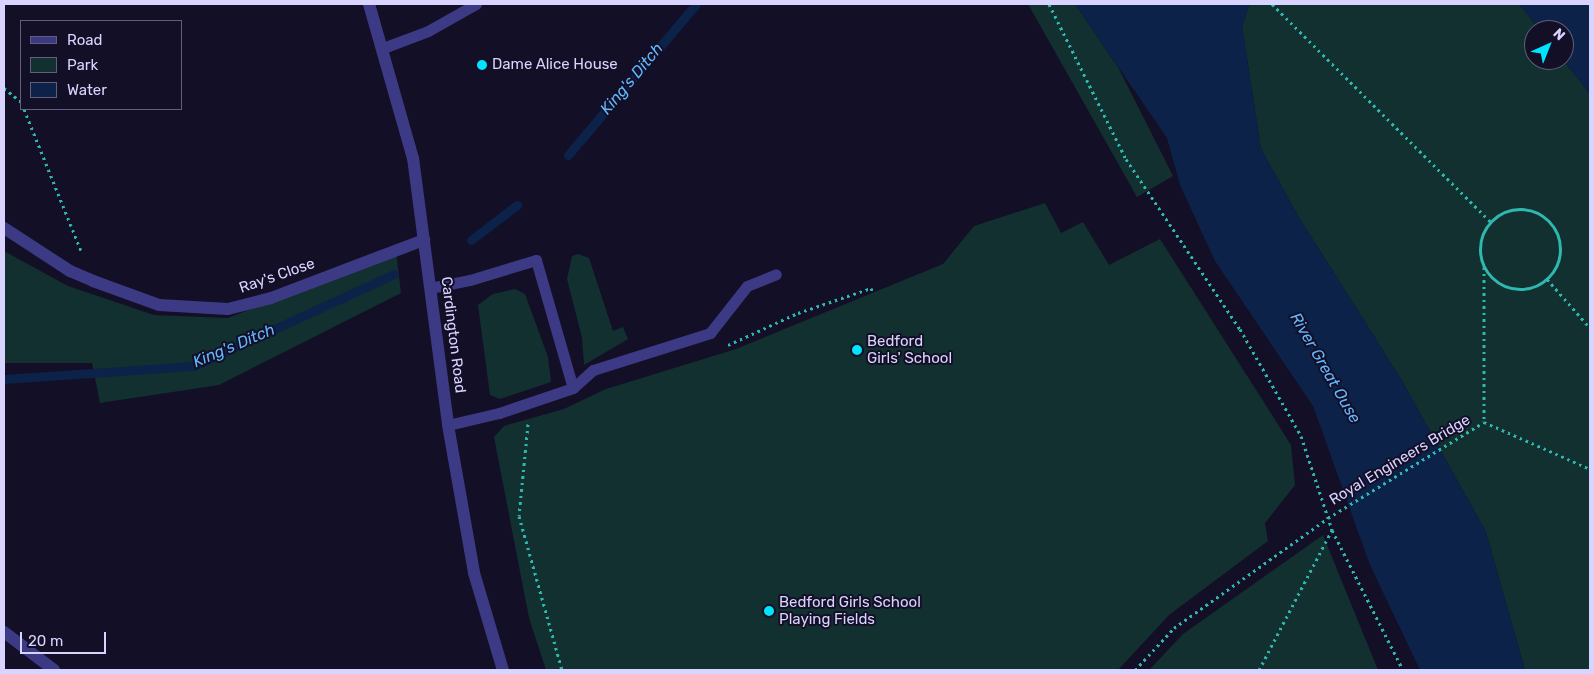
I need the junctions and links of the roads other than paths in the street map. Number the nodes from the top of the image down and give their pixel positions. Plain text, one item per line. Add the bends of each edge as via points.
1 (368, 4) edge
2 (476, 4) edge
3 (383, 48) junction
4 (4, 228) edge
5 (424, 240) junction
6 (776, 274) dead end
7 (430, 288) junction
8 (573, 388) junction
9 (448, 424) junction
10 (4, 632) edge
11 (54, 670) edge
12 (503, 670) edge

1 - 3 street, Cardington Road
2 - 3 lane via 428,32
3 - 5 street, Cardington Road via 413,158
4 - 5 street, Ray's Close via 70,271 158,305 228,309 271,298
5 - 7 street, Cardington Road
6 - 8 lane via 747,286 710,333 593,370
7 - 8 lane via 536,260
7 - 9 street, Cardington Road
8 - 9 lane via 499,413
9 - 12 street, Cardington Road via 474,573
10 - 11 street

